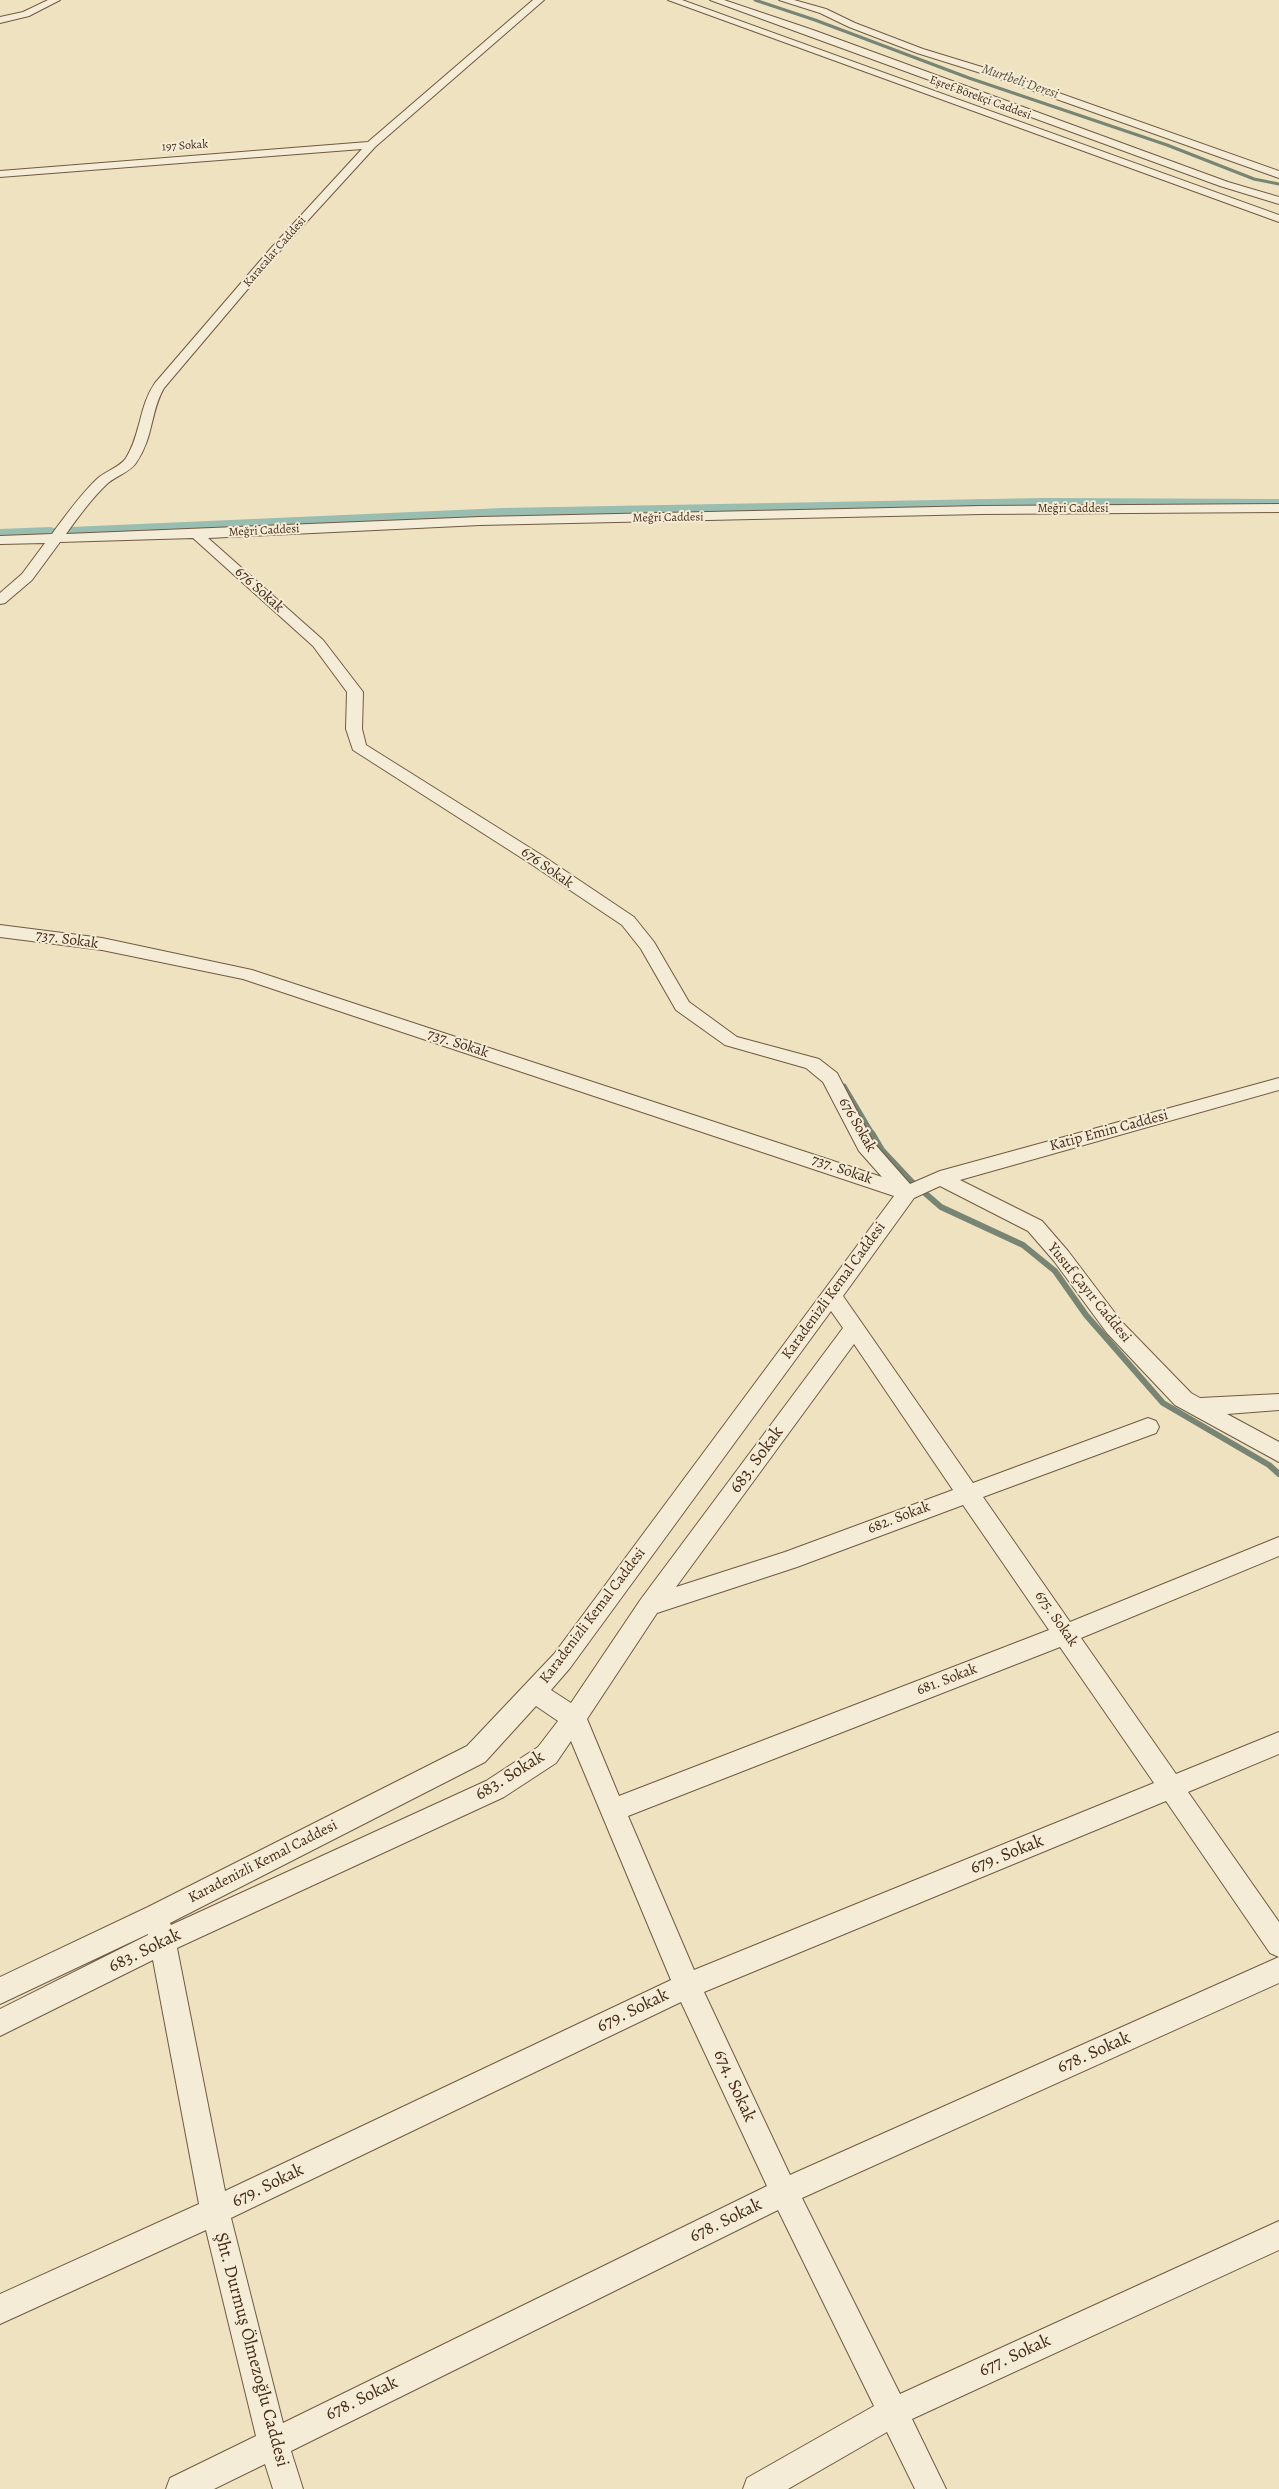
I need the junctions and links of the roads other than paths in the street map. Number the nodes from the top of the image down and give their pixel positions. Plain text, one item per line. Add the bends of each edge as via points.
1 (55, 0) edge
2 (539, 0) edge
3 (673, 0) edge
4 (715, 0) edge
5 (784, 0) edge
6 (0, 20) edge
7 (371, 145) junction
8 (0, 174) edge
9 (1279, 175) edge
10 (1279, 201) edge
11 (1279, 220) edge
12 (1279, 508) edge
13 (196, 534) junction
14 (58, 537) junction
15 (0, 540) edge
16 (0, 600) edge
17 (0, 930) edge
18 (1279, 1084) edge
19 (921, 1187) junction
20 (831, 1295) junction
21 (853, 1330) junction
22 (1279, 1402) edge
23 (1196, 1407) junction
24 (1148, 1427) dead end
25 (1279, 1453) edge
26 (968, 1492) junction
27 (1279, 1546) edge
28 (649, 1606) junction
29 (1066, 1634) junction
30 (534, 1692) junction
31 (574, 1718) junction
32 (1279, 1743) edge
33 (1172, 1787) junction
34 (613, 1810) junction
35 (160, 1929) junction
36 (1279, 1944) edge
37 (1279, 1970) edge
38 (687, 1986) junction
39 (0, 1991) edge
40 (0, 2023) edge
41 (784, 2192) junction
42 (215, 2211) junction
43 (1279, 2235) edge
44 (0, 2309) edge
45 (892, 2412) junction
46 (274, 2442) junction
47 (181, 2489) edge
48 (288, 2489) edge
49 (758, 2489) edge
50 (931, 2489) edge

1 - 6 street via 26,14
2 - 7 street, Karacalar Caddesi
3 - 11 street, Eşref Börekçi Caddesi
4 - 10 street
5 - 9 street via 823,11 920,51 1004,77
7 - 8 street, 197 Sokak
7 - 14 street, Karacalar Caddesi via 180,359 150,399 144,436 130,462 104,480 79,506
12 - 13 street, Meğri Caddesi via 981,510 480,521
13 - 14 street, Meğri Caddesi
13 - 19 street, 676 Sokak via 318,643 355,692 354,729 359,747 628,921 648,946 682,1006 731,1041 812,1062 830,1078 866,1146
14 - 15 street, Meğri Caddesi
14 - 16 street, Karacalar Caddesi via 27,577
17 - 19 street, 737. Sokak via 102,944 246,974
18 - 19 street, Katip Emin Caddesi
19 - 20 street, Karadenizli Kemal Caddesi
19 - 23 street, Yusuf Çayır Caddesi via 1035,1226 1114,1327 1183,1399
20 - 21 street, 675. Sokak
20 - 30 street, Karadenizli Kemal Caddesi via 562,1661
21 - 26 street, 675. Sokak
21 - 28 street, 683. Sokak
22 - 23 street
23 - 25 street, Yusuf Çayır Caddesi
24 - 26 street, 682. Sokak
26 - 28 street, 682. Sokak via 789,1560
26 - 29 street, 675. Sokak
27 - 29 street, 681. Sokak
28 - 31 street, 683. Sokak
29 - 33 street, 675. Sokak
29 - 34 street, 681. Sokak
30 - 31 street
30 - 35 street, Karadenizli Kemal Caddesi via 476,1754
31 - 34 street, 674. Sokak
31 - 35 street, 683. Sokak via 547,1755 495,1789
32 - 33 street, 679. Sokak
33 - 36 street, 675. Sokak
33 - 38 street, 679. Sokak
34 - 38 street, 674. Sokak
35 - 39 street, Karadenizli Kemal Caddesi
35 - 40 street, 683. Sokak
35 - 42 street, Şht. Durmuş Ölmezoğlu Caddesi
37 - 41 street, 678. Sokak
38 - 41 street, 674. Sokak
38 - 42 street, 679. Sokak
41 - 45 street, 674. Sokak
41 - 46 street, 678. Sokak
42 - 44 street, 679. Sokak
42 - 46 street, Şht. Durmuş Ölmezoğlu Caddesi
43 - 45 street, 677. Sokak
45 - 49 street, 677. Sokak
45 - 50 street, 674. Sokak
46 - 47 street, 678. Sokak
46 - 48 street, Şht. Durmuş Ölmezoğlu Caddesi

